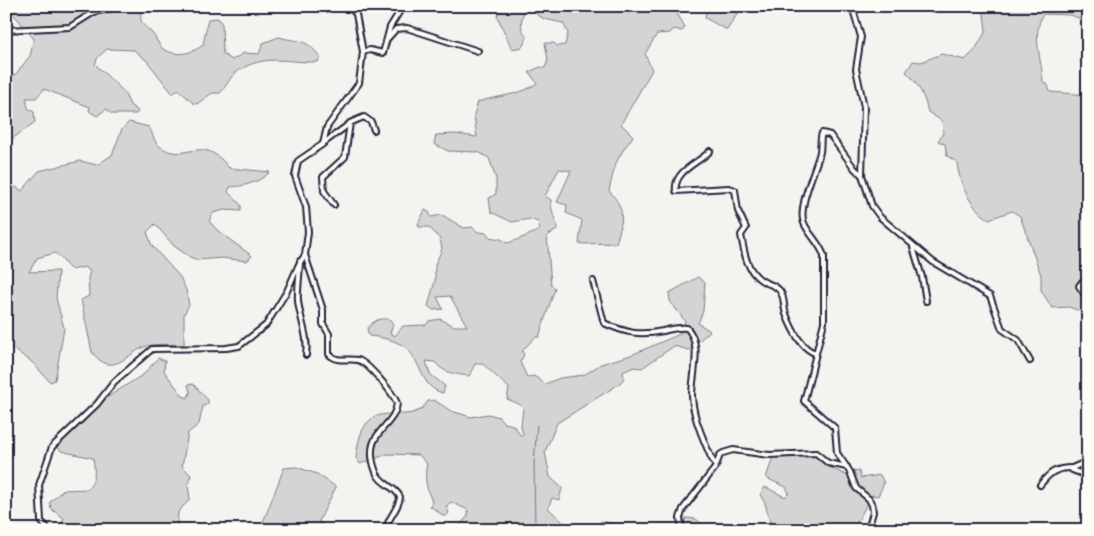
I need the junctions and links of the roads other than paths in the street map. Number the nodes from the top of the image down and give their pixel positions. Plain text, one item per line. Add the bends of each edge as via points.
1 (122, 6) edge
2 (349, 6) edge
3 (403, 6) edge
4 (852, 6) edge
5 (6, 30) edge
6 (387, 39) junction
7 (478, 51) dead end
8 (362, 52) junction
9 (350, 123) junction
10 (374, 130) dead end
11 (323, 144) junction
12 (710, 151) dead end
13 (862, 174) junction
14 (334, 205) dead end
15 (911, 242) junction
16 (305, 255) junction
17 (300, 262) junction
18 (593, 282) dead end
19 (1088, 282) edge
20 (1088, 299) edge
21 (926, 301) dead end
22 (814, 353) junction
23 (306, 355) dead end
24 (1030, 361) dead end
25 (1088, 461) edge
26 (716, 465) junction
27 (847, 467) junction
28 (1072, 468) junction
29 (1088, 476) edge
30 (1040, 485) dead end
31 (1088, 526) edge
32 (50, 530) edge
33 (386, 530) edge
34 (682, 530) edge
35 (868, 530) edge
36 (1083, 530) edge

1 - 5 street via 94,12 70,27
2 - 8 street via 356,14
3 - 6 street via 393,19
4 - 13 street via 861,37 856,70 864,107
6 - 7 street via 396,29 407,28
6 - 8 street via 383,53
8 - 11 street via 359,83 327,127
9 - 10 street via 364,117
9 - 11 street
9 - 14 street via 345,157 323,177 324,191
11 - 16 street via 298,161 294,171 306,206 308,232
12 - 22 street via 702,160 688,166 677,180 676,190 735,190 738,212 746,228 741,235 745,256 752,272 781,292 786,313 802,345
13 - 15 street via 872,206 880,217
13 - 22 street via 830,136 822,133 803,216 824,256 824,313
15 - 21 street
15 - 24 street via 933,262 990,296 1002,329 1018,340
16 - 17 street
16 - 33 street via 323,310 323,324 329,334 329,354 334,359 362,362 393,394 397,403 393,416 382,427 373,444 376,474 400,498 387,521
17 - 23 street via 297,298 308,345
17 - 32 street via 266,325 239,346 152,349 114,382 87,414 56,442 39,485 41,521
18 - 26 street via 604,323 625,333 660,332 682,327 693,334 692,397 698,431
19 - 20 street via 1079,286
22 - 27 street via 804,401 835,428 837,454
25 - 28 street
26 - 27 street via 720,455 733,450 768,454 816,453 828,464
26 - 34 street via 682,509
27 - 35 street via 856,488 872,505
28 - 29 street via 1074,472
28 - 30 street via 1052,471
31 - 36 street

